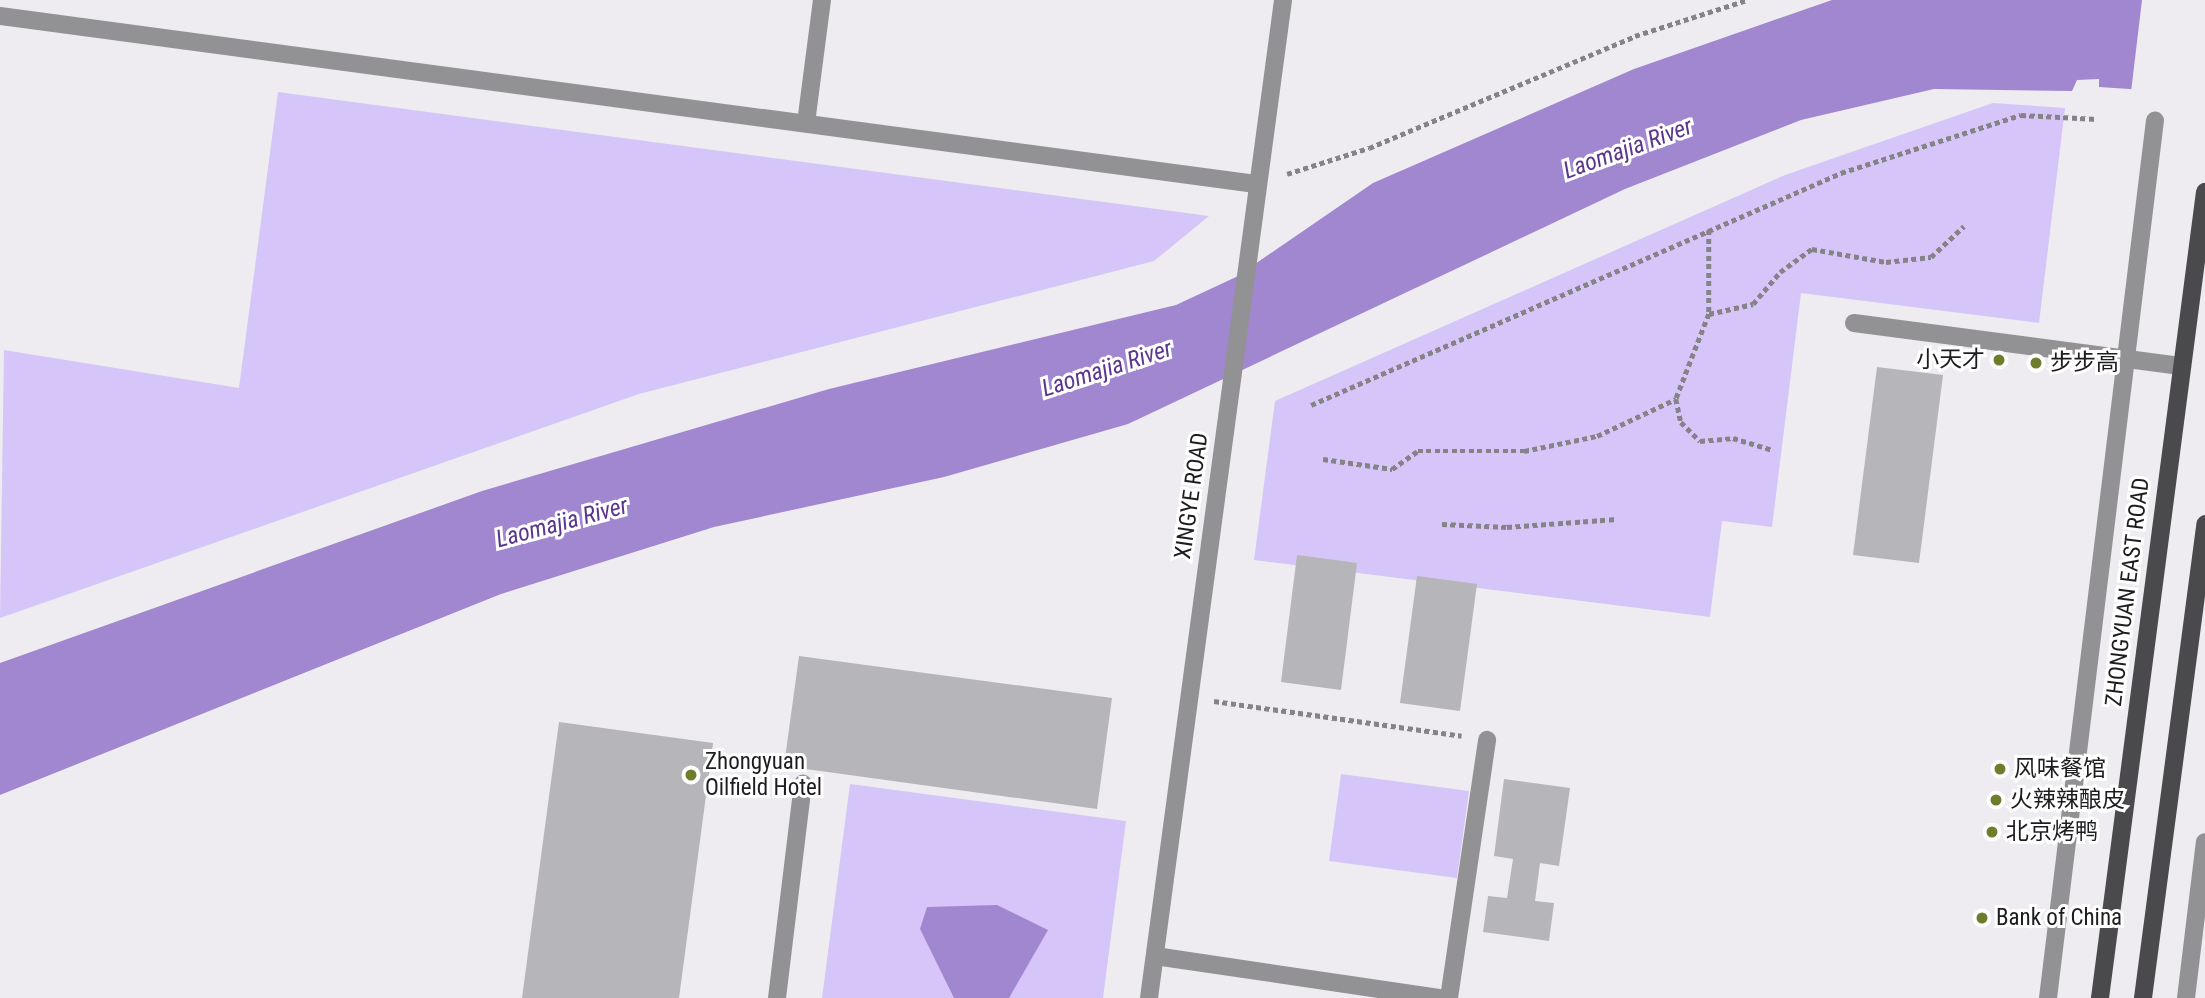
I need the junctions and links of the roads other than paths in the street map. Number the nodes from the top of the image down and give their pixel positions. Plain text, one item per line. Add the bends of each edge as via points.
1 (822, 0) edge
2 (1283, 0) edge
3 (0, 16) edge
4 (2155, 120) dead end
5 (806, 123) junction
6 (1256, 184) junction
7 (2205, 192) edge
8 (1854, 323) dead end
9 (2126, 358) junction
10 (2182, 366) junction
11 (2205, 524) edge
12 (2201, 593) edge
13 (1488, 740) road end
14 (803, 784) dead end
15 (2205, 842) edge
16 (1155, 956) junction
17 (776, 998) edge
18 (1149, 998) edge
19 (1439, 998) edge
20 (1450, 998) edge
21 (2048, 998) edge
22 (2100, 998) edge
23 (2143, 998) edge
24 (2186, 998) edge

1 - 5 street
2 - 6 street, XINGYE ROAD
3 - 5 street
4 - 9 street
5 - 6 street
6 - 16 street, XINGYE ROAD
7 - 10 main road, ZHONGYUAN EAST ROAD
8 - 9 street
9 - 10 street
9 - 21 street
10 - 22 main road, ZHONGYUAN EAST ROAD
11 - 12 main road
12 - 23 main road
13 - 20 street
14 - 17 street
15 - 24 street
16 - 18 street, XINGYE ROAD
16 - 19 street

